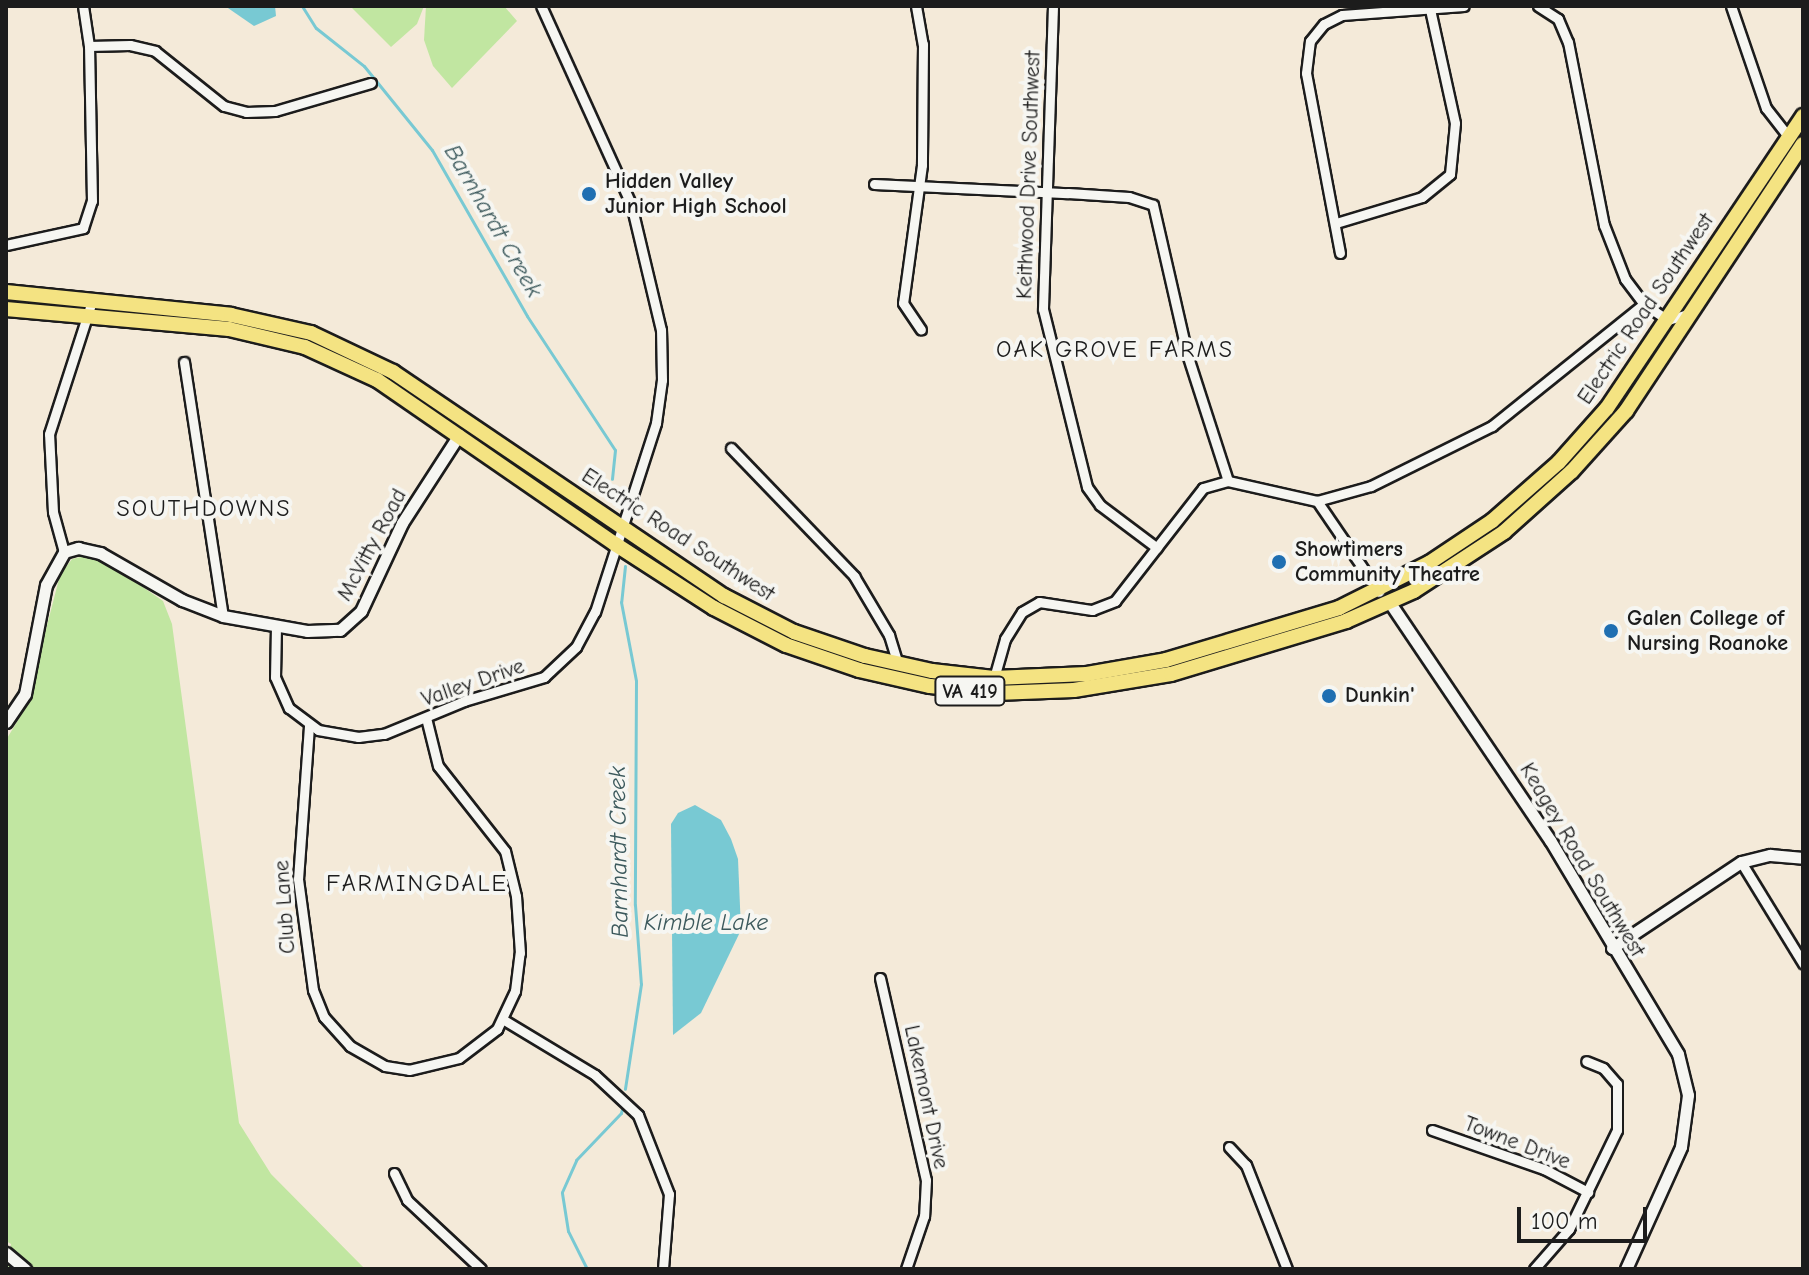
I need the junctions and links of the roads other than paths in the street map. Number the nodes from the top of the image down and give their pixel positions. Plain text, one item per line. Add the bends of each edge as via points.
1 (83, 6) edge
2 (541, 6) edge
3 (916, 6) edge
4 (1053, 6) edge
5 (1464, 6) edge
6 (1538, 6) edge
7 (1731, 6) edge
8 (1430, 9) junction
9 (89, 46) junction
10 (371, 83) dead end
11 (1803, 116) edge
12 (1788, 136) junction
13 (1803, 144) edge
14 (874, 184) dead end
15 (920, 186) junction
16 (1044, 192) junction
17 (1336, 223) junction
18 (6, 245) edge
19 (1340, 253) dead end
20 (6, 292) edge
21 (92, 301) junction
22 (1644, 304) junction
23 (6, 309) edge
24 (1694, 312) junction
25 (87, 316) junction
26 (1668, 320) junction
27 (921, 330) dead end
28 (184, 362) dead end
29 (459, 435) junction
30 (731, 448) dead end
31 (1228, 481) junction
32 (1317, 501) junction
33 (622, 527) junction
34 (615, 544) junction
35 (1157, 548) junction
36 (64, 552) junction
37 (1378, 590) junction
38 (1390, 603) junction
39 (223, 616) junction
40 (276, 626) junction
41 (898, 664) junction
42 (994, 678) junction
43 (426, 718) junction
44 (6, 722) edge
45 (309, 726) junction
46 (1803, 858) edge
47 (1741, 862) junction
48 (1612, 948) junction
49 (1803, 963) edge
50 (880, 978) dead end
51 (504, 1020) junction
52 (1586, 1061) dead end
53 (1432, 1130) dead end
54 (1229, 1147) dead end
55 (394, 1173) dead end
56 (1588, 1192) junction
57 (6, 1253) edge
58 (1538, 1268) edge
59 (25, 1269) edge
60 (481, 1269) edge
61 (663, 1269) edge
62 (906, 1269) edge
63 (1287, 1269) edge
64 (1626, 1269) edge

1 - 9 street
2 - 33 street, Valley Drive via 631,204 657,301 659,405
3 - 15 street via 923,44
4 - 16 street, Keithwood Drive Southwest
5 - 8 street
6 - 22 street via 1552,13 1563,29 1604,225 1625,279
7 - 12 street via 1766,108
8 - 17 street via 1455,123 1450,174 1422,197
8 - 17 street via 1342,15 1324,24 1310,41 1309,90
9 - 10 street via 130,45 155,51 224,106 246,112 275,111
9 - 18 street via 94,192 83,228
11 - 12 main road, Electric Road Southwest / VA 419
12 - 26 main road, Electric Road Southwest / VA 419
13 - 24 main road, Electric Road Southwest / VA 419
14 - 15 street
15 - 16 street
15 - 27 street via 903,303 906,315
16 - 31 street via 1129,197 1156,208 1187,354
16 - 35 street, Keithwood Drive Southwest via 1043,309 1084,481 1100,505
17 - 19 street
20 - 21 main road, Electric Road Southwest / VA 419
21 - 25 street
21 - 33 main road, Electric Road Southwest / VA 419 via 260,320 335,342 393,372
22 - 26 street
22 - 32 street via 1468,441 1371,486
23 - 25 main road, Electric Road Southwest / VA 419
24 - 26 street
24 - 38 main road, Electric Road Southwest / VA 419 via 1626,411 1562,481 1476,552
25 - 29 main road, Electric Road Southwest / VA 419 via 229,329 305,347 368,375
25 - 36 street via 49,434 53,512
26 - 37 main road, Electric Road Southwest / VA 419 via 1607,408 1539,481 1465,540
28 - 39 street
29 - 34 main road, Electric Road Southwest / VA 419
29 - 40 street, McVitty Road via 402,523 353,620 331,632
30 - 41 street via 854,576 889,635
31 - 32 street
31 - 35 street via 1203,488
32 - 37 street, Keagey Road Southwest
33 - 34 street, Valley Drive
33 - 41 main road, Electric Road Southwest / VA 419 via 768,620 829,645
34 - 38 main road, Electric Road Southwest / VA 419 via 714,608 786,645 871,673 971,691 1053,692 1134,682 1321,630
34 - 43 street, Valley Drive via 595,612 559,666 529,685 464,701
35 - 42 street via 1107,607 1092,610 1048,601 1022,612 1005,639
36 - 39 street, McVitty Road via 78,548 100,553 182,600
36 - 44 street via 46,585 25,694
37 - 38 street, Keagey Road Southwest
37 - 42 main road, Electric Road Southwest / VA 419 via 1315,616 1166,660 1087,674
38 - 48 street, Keagey Road Southwest via 1550,840
39 - 40 street, McVitty Road
40 - 45 street via 278,689
41 - 42 main road, Electric Road Southwest / VA 419
43 - 45 street, Valley Drive via 384,734 358,737
43 - 51 street via 438,766 492,828 513,877 520,953
45 - 51 street, Club Lane via 298,893 306,960 324,1017 367,1057 409,1070 459,1058
46 - 47 street via 1770,855
47 - 48 street
47 - 49 street
48 - 64 street, Keagey Road Southwest via 1674,1045 1688,1095 1674,1169
50 - 62 street, Lakemont Drive via 926,1180 924,1216
51 - 61 street via 595,1075 638,1115 669,1194
52 - 56 street via 1613,1075 1620,1098 1617,1130
53 - 56 street, Towne Drive via 1544,1169
54 - 63 street via 1246,1165
55 - 60 street via 407,1200
56 - 58 street via 1569,1229
57 - 59 street

